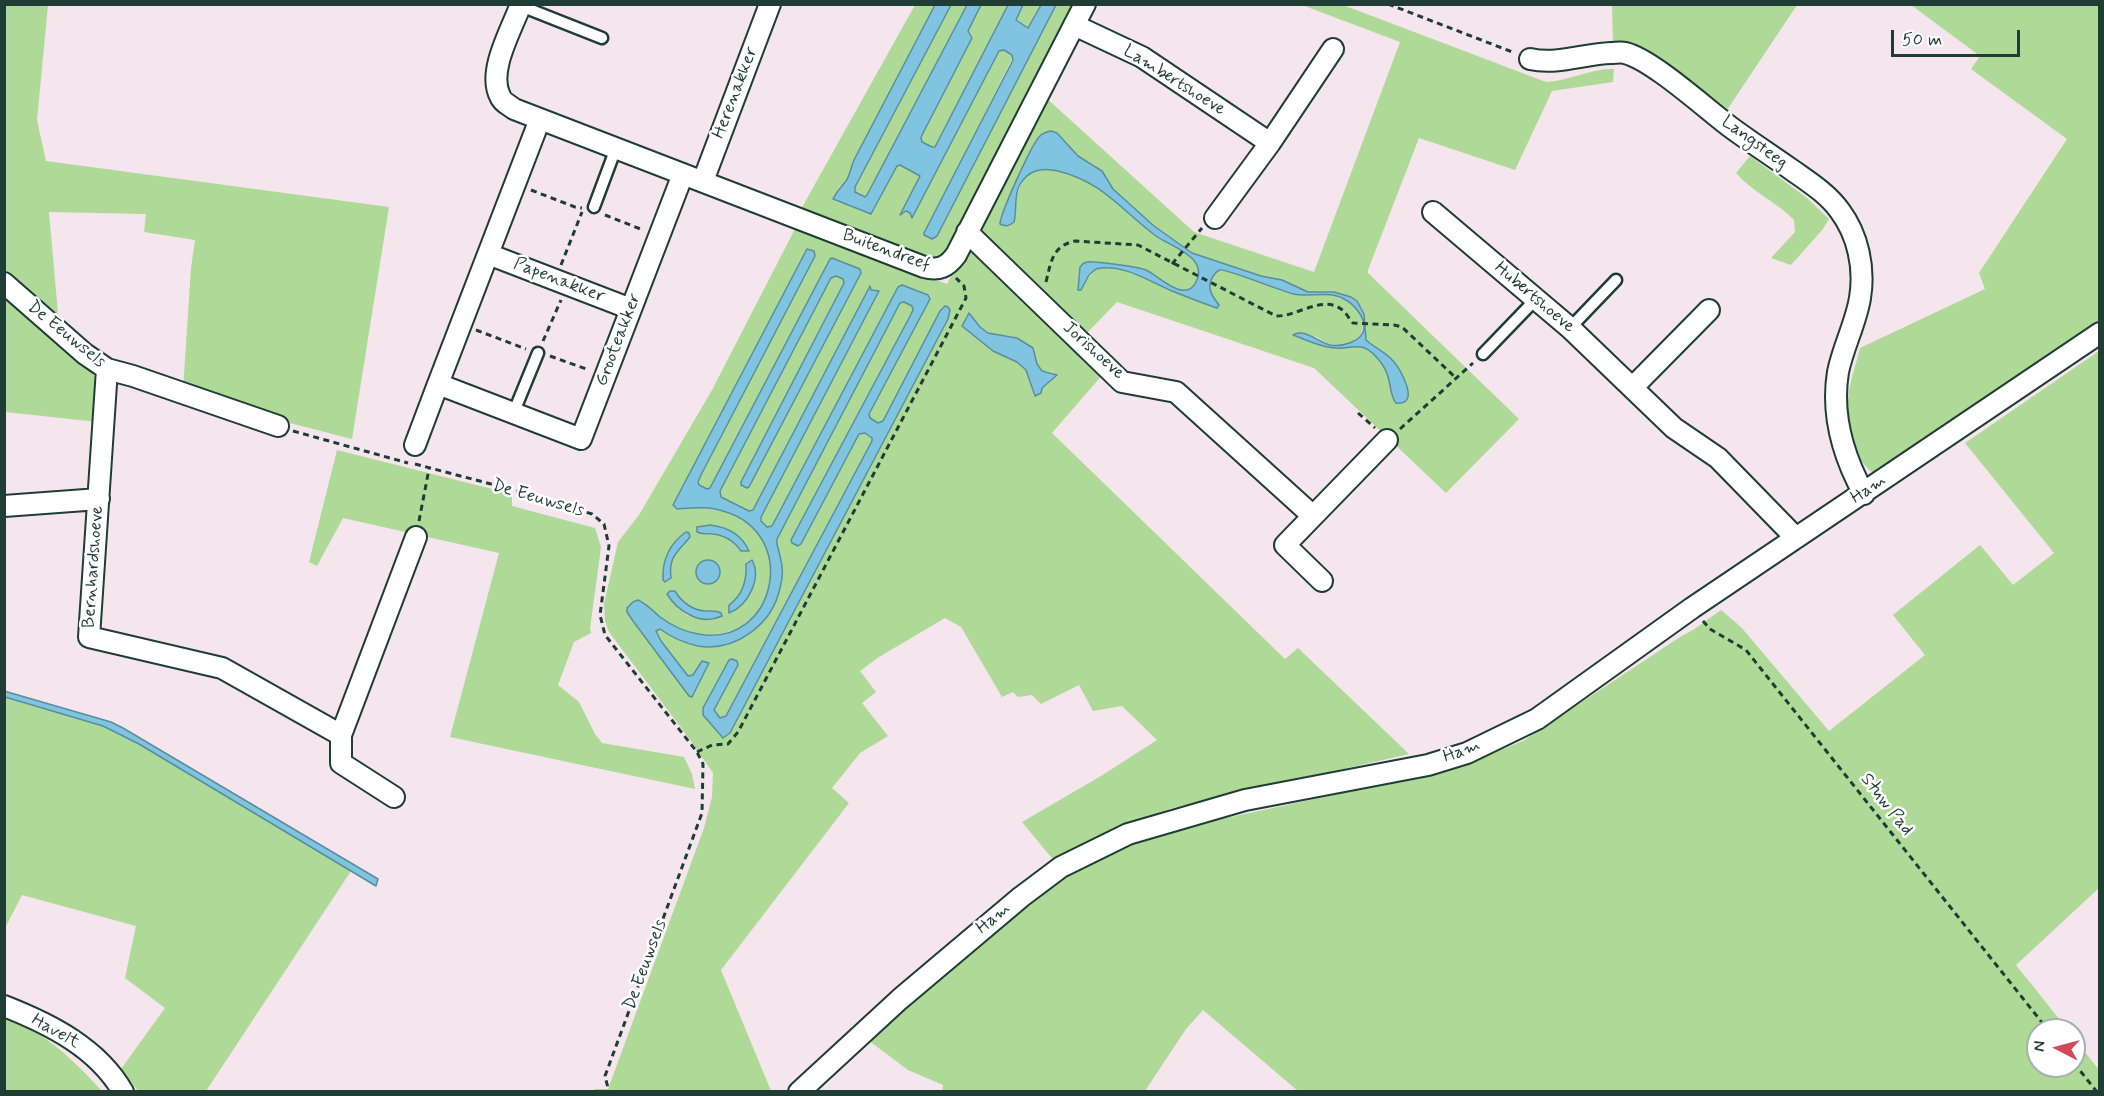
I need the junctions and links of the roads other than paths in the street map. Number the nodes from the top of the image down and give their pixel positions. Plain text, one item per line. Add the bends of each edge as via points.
1 (770, 4) edge
2 (1085, 4) edge
3 (521, 5) edge
4 (1074, 25) junction
5 (602, 38) dead end
6 (1333, 49) dead end
7 (1530, 58) road end
8 (540, 119) junction
9 (1270, 143) junction
10 (616, 148) junction
11 (683, 174) junction
12 (703, 181) junction
13 (589, 207) road end
14 (1433, 212) dead end
15 (1215, 218) dead end
16 (967, 232) junction
17 (488, 254) junction
18 (1616, 280) dead end
19 (4, 284) edge
20 (1535, 300) junction
21 (631, 309) junction
22 (1709, 310) dead end
23 (1570, 328) junction
24 (2100, 333) edge
25 (538, 353) road end
26 (1483, 354) road end
27 (107, 369) junction
28 (438, 384) junction
29 (1633, 387) junction
30 (513, 414) junction
31 (278, 426) road end
32 (1387, 440) road end
33 (415, 445) dead end
34 (1864, 494) junction
35 (99, 499) junction
36 (4, 506) edge
37 (1313, 516) junction
38 (416, 537) road end
39 (1796, 538) junction
40 (1323, 581) dead end
41 (341, 735) junction
42 (394, 797) dead end
43 (4, 1006) edge
44 (123, 1092) edge
45 (799, 1092) edge

1 - 12 street, Herenakker
2 - 4 street, Buitendreef
3 - 5 lane
3 - 8 street, Buitendreef via 496,70 496,85 507,104
4 - 9 street, Lambertshoeve via 1142,57
4 - 16 street, Buitendreef
6 - 9 street
7 - 34 street, Langsteeg via 1556,62 1624,53 1648,63 1820,190 1840,211 1853,234 1862,280 1839,371 1837,419 1852,472
8 - 10 street, Buitendreef
8 - 17 street
9 - 15 street
10 - 11 street, Buitendreef
10 - 13 lane
11 - 12 street, Buitendreef
11 - 21 street, Grooteakker
12 - 16 street, Buitendreef via 935,270 949,264
14 - 20 street, Hubertshoeve
16 - 37 street, Jorishoeve via 1122,382 1176,392
17 - 21 street, Papenakker
17 - 28 street
18 - 23 lane
19 - 27 street, De Eeuwsels
20 - 23 street, Hubertshoeve
20 - 26 lane
21 - 30 street, Grooteakker via 581,439
22 - 29 street
23 - 29 street, Hubertshoeve
24 - 34 street, Ham
25 - 30 lane
27 - 31 street, De Eeuwsels
27 - 35 street, Bernhardshoeve
28 - 30 street, Grooteakker
28 - 33 street
29 - 39 street, Hubertshoeve via 1674,428 1718,458
32 - 37 street
34 - 39 street, Ham
35 - 36 street
35 - 41 street, Bernhardshoeve via 89,637 222,668
37 - 40 street via 1286,545
38 - 41 street
39 - 45 street, Ham via 1537,719 1467,753 1428,765 1245,800 1128,834 1061,867 900,999
41 - 42 street via 341,764
43 - 44 street, Havelt via 80,1044

